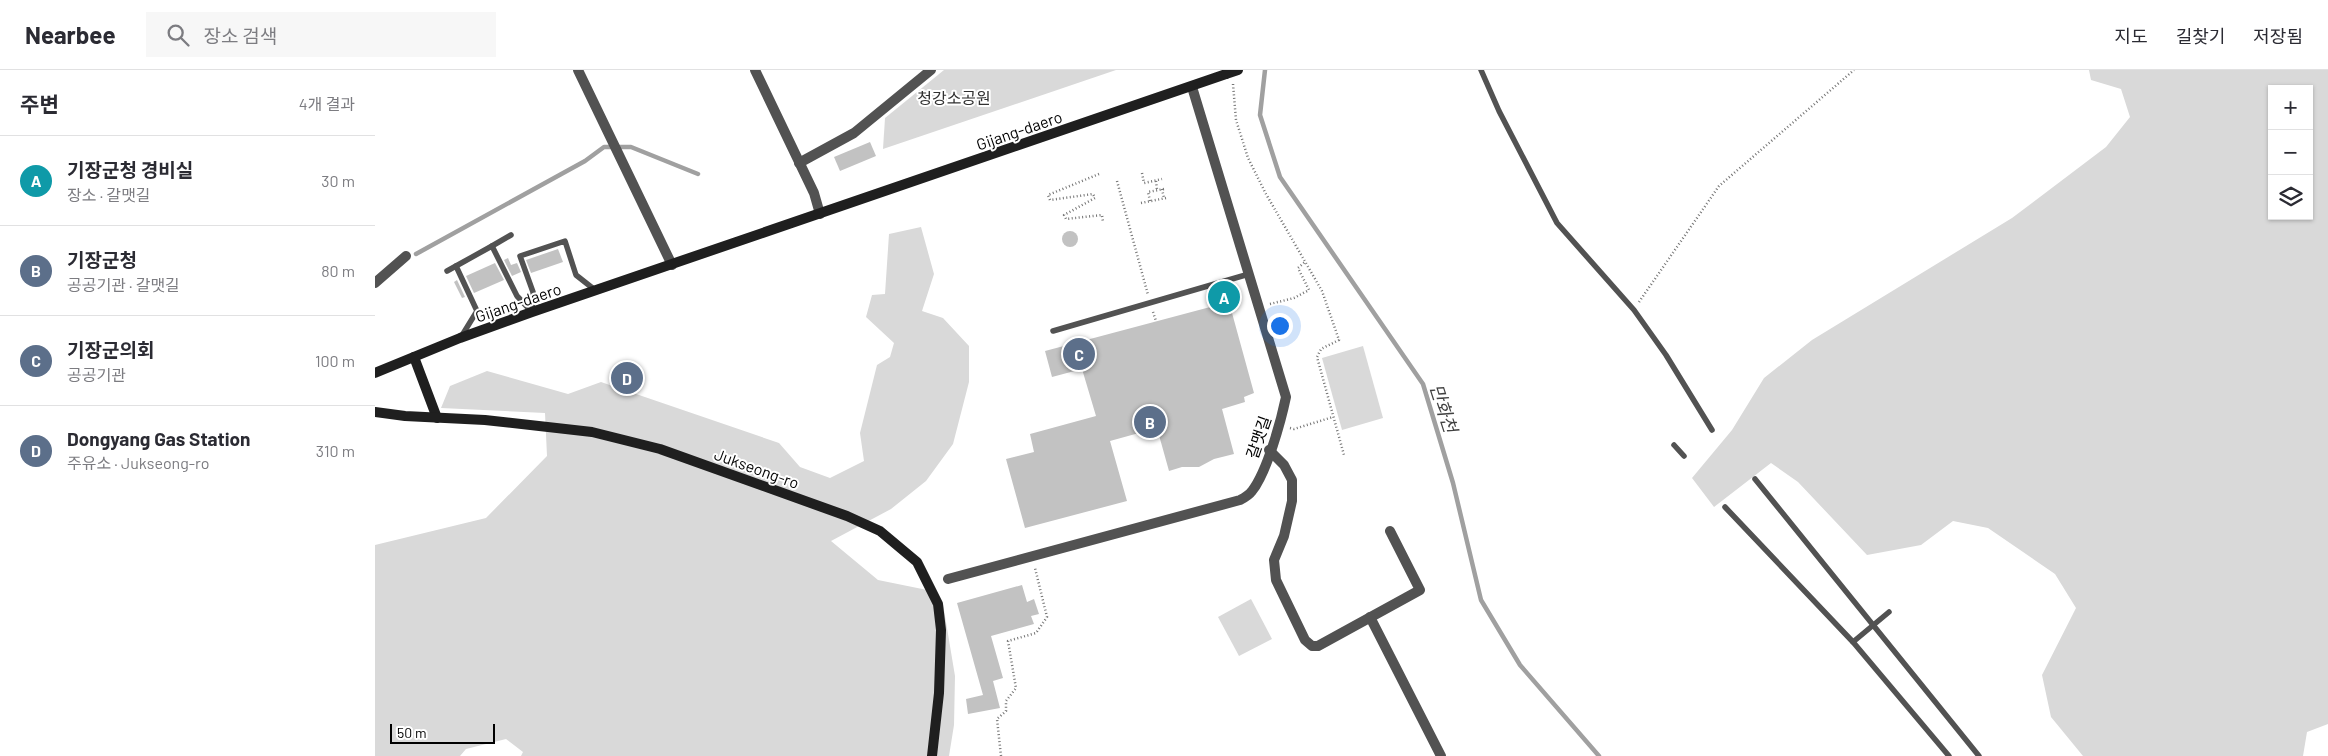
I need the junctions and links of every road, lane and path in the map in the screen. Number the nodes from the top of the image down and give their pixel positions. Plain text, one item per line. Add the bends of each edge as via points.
1 (577, 70) edge
2 (755, 70) edge
3 (931, 70) edge
4 (1481, 70) edge
5 (1854, 70) edge
6 (1227, 74) edge
7 (1192, 87) junction
8 (799, 163) junction
9 (1142, 173) dead end
10 (1099, 174) dead end
11 (1162, 179) dead end
12 (1117, 181) dead end
13 (1155, 181) junction
14 (1157, 190) junction
15 (1150, 202) junction
16 (1141, 203) dead end
17 (821, 214) junction
18 (1103, 222) dead end
19 (511, 235) dead end
20 (492, 246) junction
21 (406, 256) dead end
22 (1305, 262) junction
23 (672, 265) junction
24 (456, 266) junction
25 (447, 271) dead end
26 (1249, 274) junction
27 (375, 283) edge
28 (596, 291) junction
29 (1150, 303) junction
30 (1260, 307) junction
31 (1634, 310) junction
32 (532, 312) junction
33 (1156, 322) dead end
34 (1053, 331) dead end
35 (460, 338) junction
36 (414, 357) junction
37 (375, 373) edge
38 (375, 412) edge
39 (1333, 417) junction
40 (437, 418) junction
41 (1279, 425) junction
42 (1712, 430) dead end
43 (1674, 445) dead end
44 (1269, 450) junction
45 (1344, 455) dead end
46 (1684, 456) dead end
47 (1755, 479) dead end
48 (1725, 506) dead end
49 (1390, 531) dead end
50 (1032, 556) junction
51 (948, 579) dead end
52 (1889, 612) dead end
53 (1370, 617) junction
54 (1872, 626) junction
55 (1853, 642) junction
56 (931, 756) edge
57 (1001, 756) edge
58 (1441, 756) edge
59 (1949, 756) edge
60 (1979, 756) edge

1 - 23 street
2 - 8 street
3 - 8 street via 854,133
4 - 31 lane via 1557,223
5 - 31 path via 1719,186
6 - 7 main road, Gijang-daero
6 - 22 path via 1247,158
7 - 17 main road, Gijang-daero
7 - 26 street, 갈맷길
8 - 17 street
9 - 13 path via 1144,183
10 - 18 path via 1048,195 1049,200 1093,194 1095,198 1064,214 1065,219 1102,215
11 - 13 path
12 - 29 path
13 - 14 path
14 - 15 path via 1148,192
14 - 15 path via 1163,189 1165,198
15 - 16 path
17 - 23 main road, Gijang-daero
19 - 20 lane
20 - 24 lane
20 - 32 lane via 517,296
21 - 27 street
22 - 30 path via 1298,268 1309,290 1294,298
22 - 39 path via 1323,291 1339,340 1321,349 1317,357
23 - 28 main road, Gijang-daero
24 - 25 lane
24 - 35 lane via 477,311
26 - 29 lane
26 - 30 street, 갈맷길
28 - 32 main road, Gijang-daero
28 - 32 lane via 576,275 565,241 520,256 533,292
29 - 33 path
29 - 34 lane
30 - 41 street, 갈맷길 via 1286,397
31 - 42 lane
32 - 35 main road, Gijang-daero
35 - 36 main road, Gijang-daero
36 - 37 main road, Gijang-daero
36 - 40 main road
38 - 40 main road, Jukseong-ro
39 - 41 path via 1294,430
39 - 45 path
40 - 56 main road, Jukseong-ro via 592,432 659,449 847,516 880,531 917,562 938,604 941,630 939,693
41 - 44 street, 갈맷길
43 - 46 lane
44 - 50 street, 갈맷길 via 1253,490 1239,500
44 - 53 street via 1290,473 1293,490 1274,570 1279,588 1305,640 1312,646 1318,646
47 - 54 lane
48 - 55 lane
49 - 53 street via 1420,590
50 - 51 street, 갈맷길
50 - 57 path via 1047,617 1037,633 1008,641 1016,688 1006,701 1006,711 997,719
52 - 54 lane
53 - 58 street
54 - 55 lane
54 - 60 lane
55 - 59 lane

